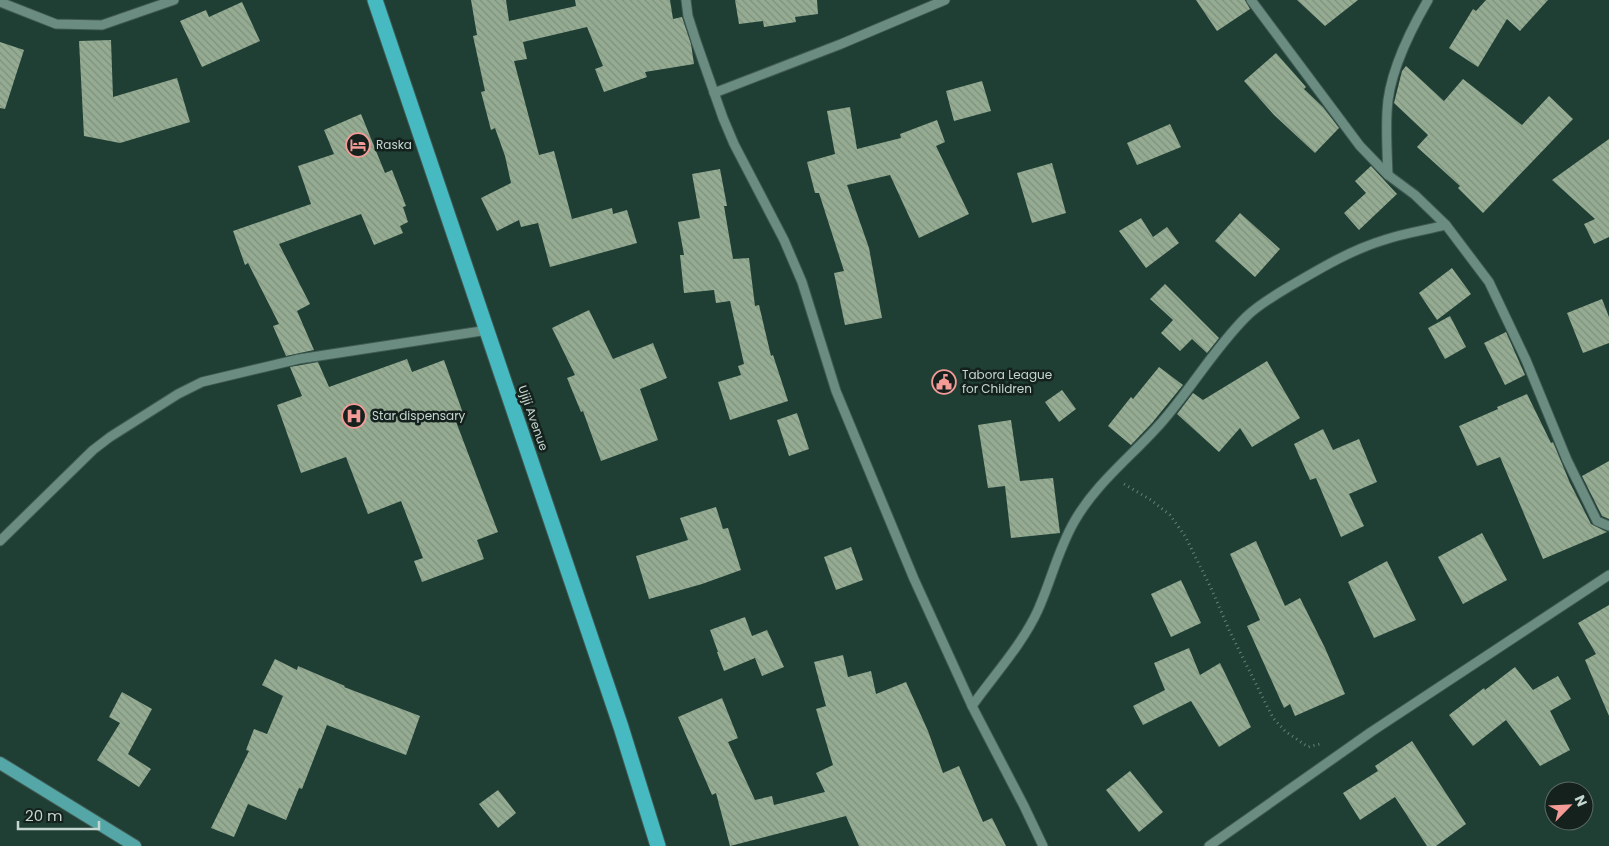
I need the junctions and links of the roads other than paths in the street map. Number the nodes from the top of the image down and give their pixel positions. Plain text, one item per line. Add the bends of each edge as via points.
1 (174, 0) edge
2 (375, 0) edge
3 (686, 0) edge
4 (945, 0) edge
5 (1251, 0) edge
6 (1428, 0) edge
7 (0, 2) edge
8 (714, 93) junction
9 (1388, 175) junction
10 (1446, 225) junction
11 (488, 330) junction
12 (1609, 526) edge
13 (0, 541) edge
14 (1609, 575) edge
15 (972, 706) junction
16 (0, 763) edge
17 (120, 842) edge
18 (135, 846) edge
19 (658, 846) edge
20 (1043, 846) edge
21 (1209, 846) edge

1 - 7 street via 102,25 56,24
2 - 11 highway, Ujiji Avenue
3 - 8 street via 688,16
4 - 8 street
5 - 9 street via 1360,146
6 - 9 street via 1399,61 1389,95 1386,111
8 - 15 street via 734,144 802,282 836,391 914,580
9 - 10 street
10 - 12 street via 1489,282 1597,521
10 - 15 street via 1384,240 1332,261 1247,316 1202,367 1173,410 1093,493 1061,547 1037,611 1025,633
11 - 13 street via 299,359 189,388 93,450
11 - 19 highway, Ujiji Avenue
14 - 21 street via 1371,732
15 - 20 street
16 - 17 main road
17 - 18 main road

